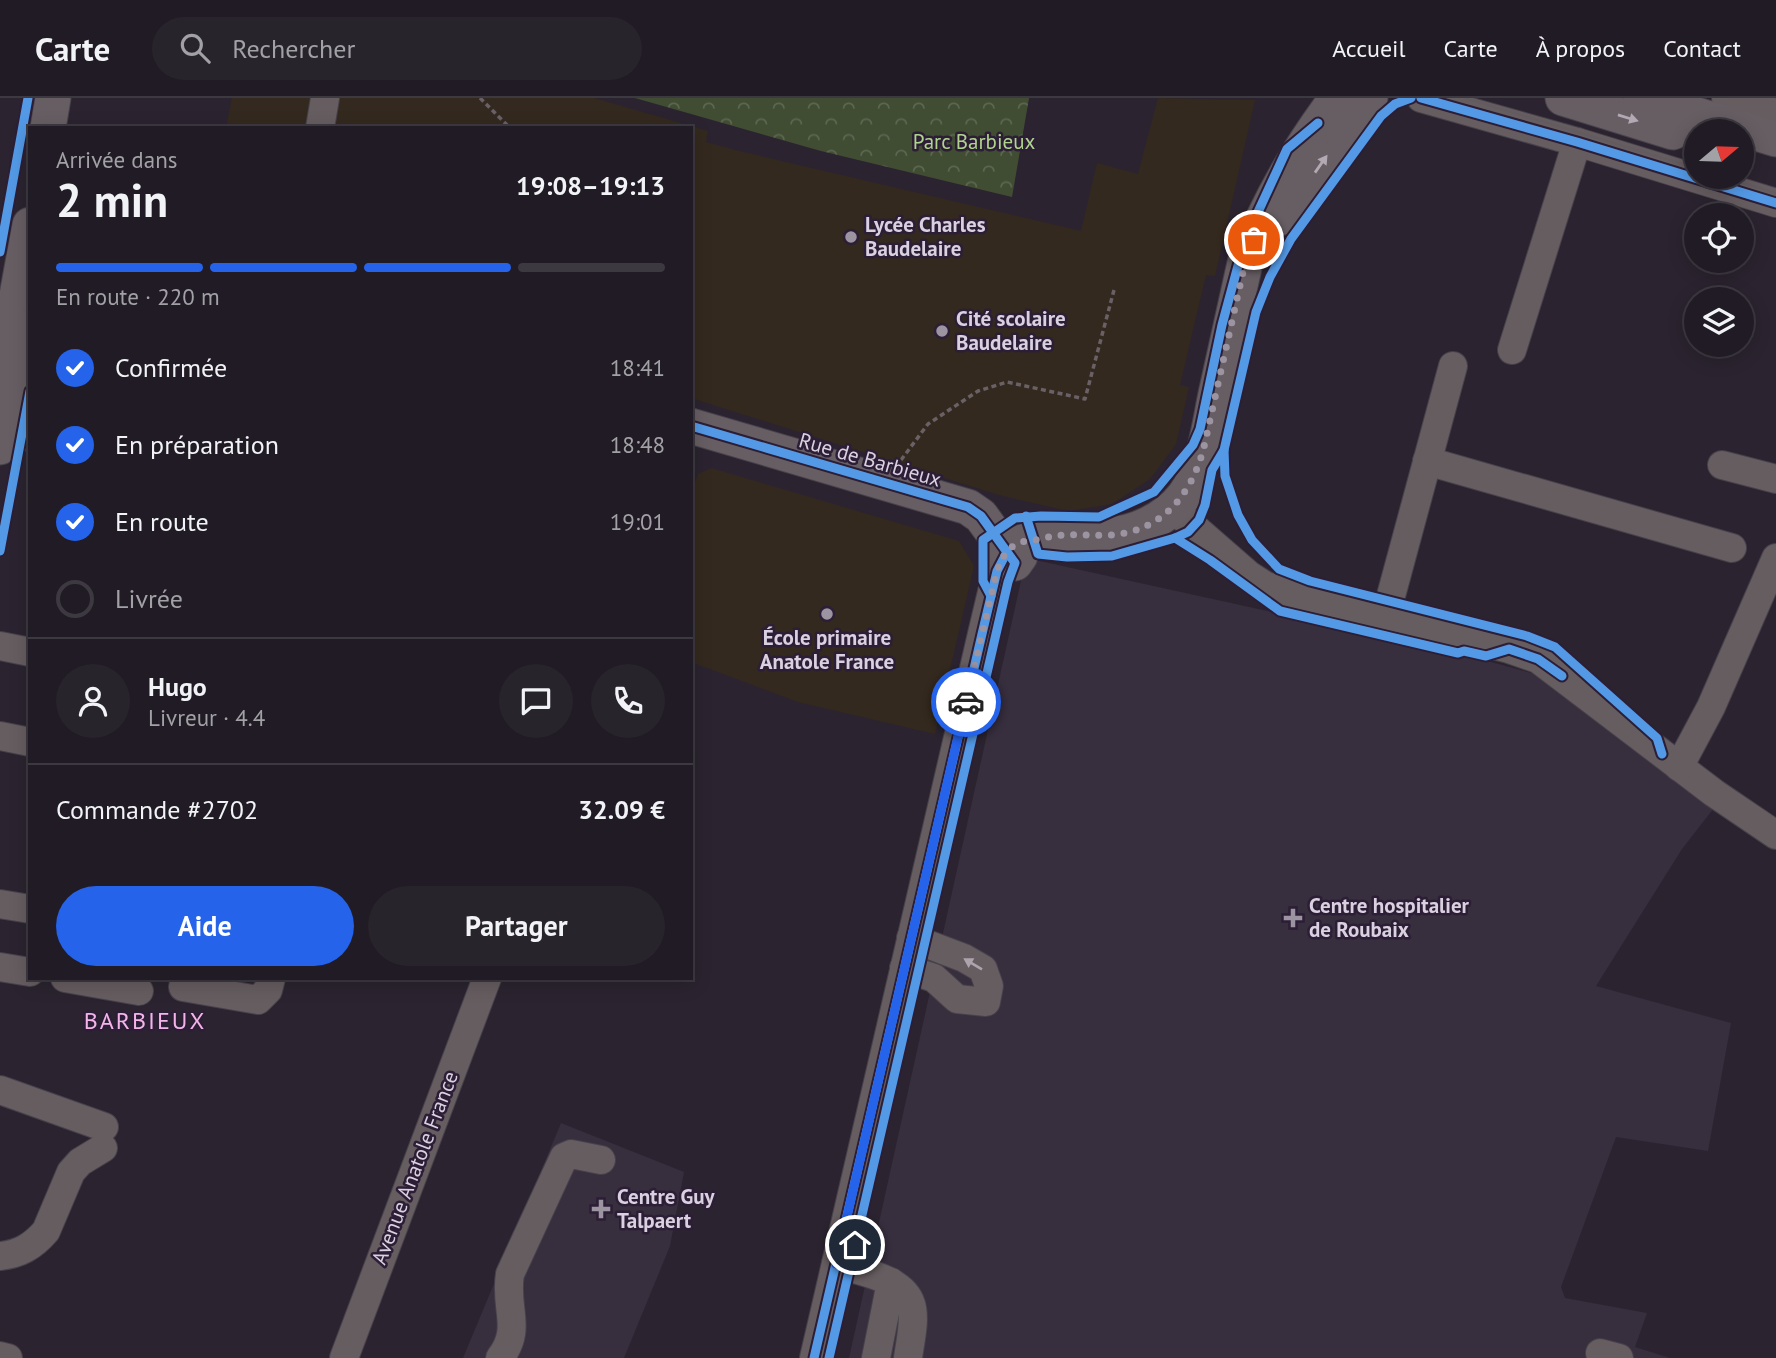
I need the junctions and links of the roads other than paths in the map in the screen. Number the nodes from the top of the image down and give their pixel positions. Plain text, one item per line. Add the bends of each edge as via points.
1 (53, 98) edge
2 (325, 98) edge
3 (1337, 98) edge
4 (1370, 98) edge
5 (1421, 98) edge
6 (1642, 98) edge
7 (1726, 98) edge
8 (1577, 100) edge
9 (1776, 113) edge
10 (48, 126) edge
11 (320, 126) edge
12 (1684, 135) edge
13 (1776, 139) edge
14 (1577, 142) junction
15 (1754, 157) edge
16 (1776, 163) edge
17 (1776, 203) edge
18 (28, 235) edge
19 (1235, 306) junction
20 (10, 327) edge
21 (1512, 350) dead end
22 (1453, 366) dead end
23 (693, 430) edge
24 (11, 438) edge
25 (1427, 461) junction
26 (1722, 464) dead end
27 (1776, 479) edge
28 (1172, 508) junction
29 (1732, 548) dead end
30 (1019, 552) junction
31 (1776, 558) edge
32 (1385, 618) junction
33 (0, 646) edge
34 (28, 652) edge
35 (0, 736) edge
36 (28, 742) edge
37 (1679, 767) junction
38 (1776, 835) edge
39 (0, 892) edge
40 (28, 897) edge
41 (0, 904) edge
42 (28, 909) edge
43 (918, 940) junction
44 (0, 967) edge
45 (911, 970) junction
46 (28, 972) edge
47 (76, 980) edge
48 (270, 980) edge
49 (486, 980) edge
50 (183, 987) dead end
51 (139, 992) dead end
52 (0, 1090) edge
53 (601, 1160) dead end
54 (0, 1256) edge
55 (843, 1266) junction
56 (891, 1282) junction
57 (0, 1356) edge
58 (8, 1358) edge
59 (344, 1358) edge
60 (500, 1358) edge
61 (814, 1358) edge
62 (829, 1358) edge
63 (876, 1358) edge
64 (908, 1358) edge

1 - 10 main road
2 - 11 street
3 - 19 main road via 1291,163 1266,210 1245,263
19 -> 4 main road via 1296,199
5 - 14 street
6 - 13 main road
7 - 9 street
8 -> 12 main road
14 - 17 street
14 - 21 street
15 - 16 main road
18 - 20 main road
19 - 28 main road via 1202,457 1187,490
20 - 24 main road via 19,341
22 - 25 street
23 - 30 main road, Rue de Barbieux via 973,509
25 - 29 street
25 - 32 street
26 - 27 street
28 - 30 main road via 1126,532 1065,534
28 - 32 street via 1266,586
30 - 43 street
31 - 37 street via 1712,707
32 - 37 street via 1531,656
33 - 34 street
35 - 36 street
37 - 38 street
39 - 40 street
41 - 42 street
43 - 45 street
45 -> 43 street via 934,978 957,999 986,1002 989,986 983,969
44 - 46 street
45 - 55 street
47 - 51 street
48 - 50 street via 258,1000
49 - 59 street, Avenue Anatole France
52 - 54 street via 103,1137 75,1166 46,1231 24,1250
53 - 60 street via 571,1154 564,1157 510,1274 507,1295 513,1331
55 - 56 street
55 - 61 street
55 - 62 street
56 - 63 street
56 - 64 street via 912,1304
57 - 58 street

